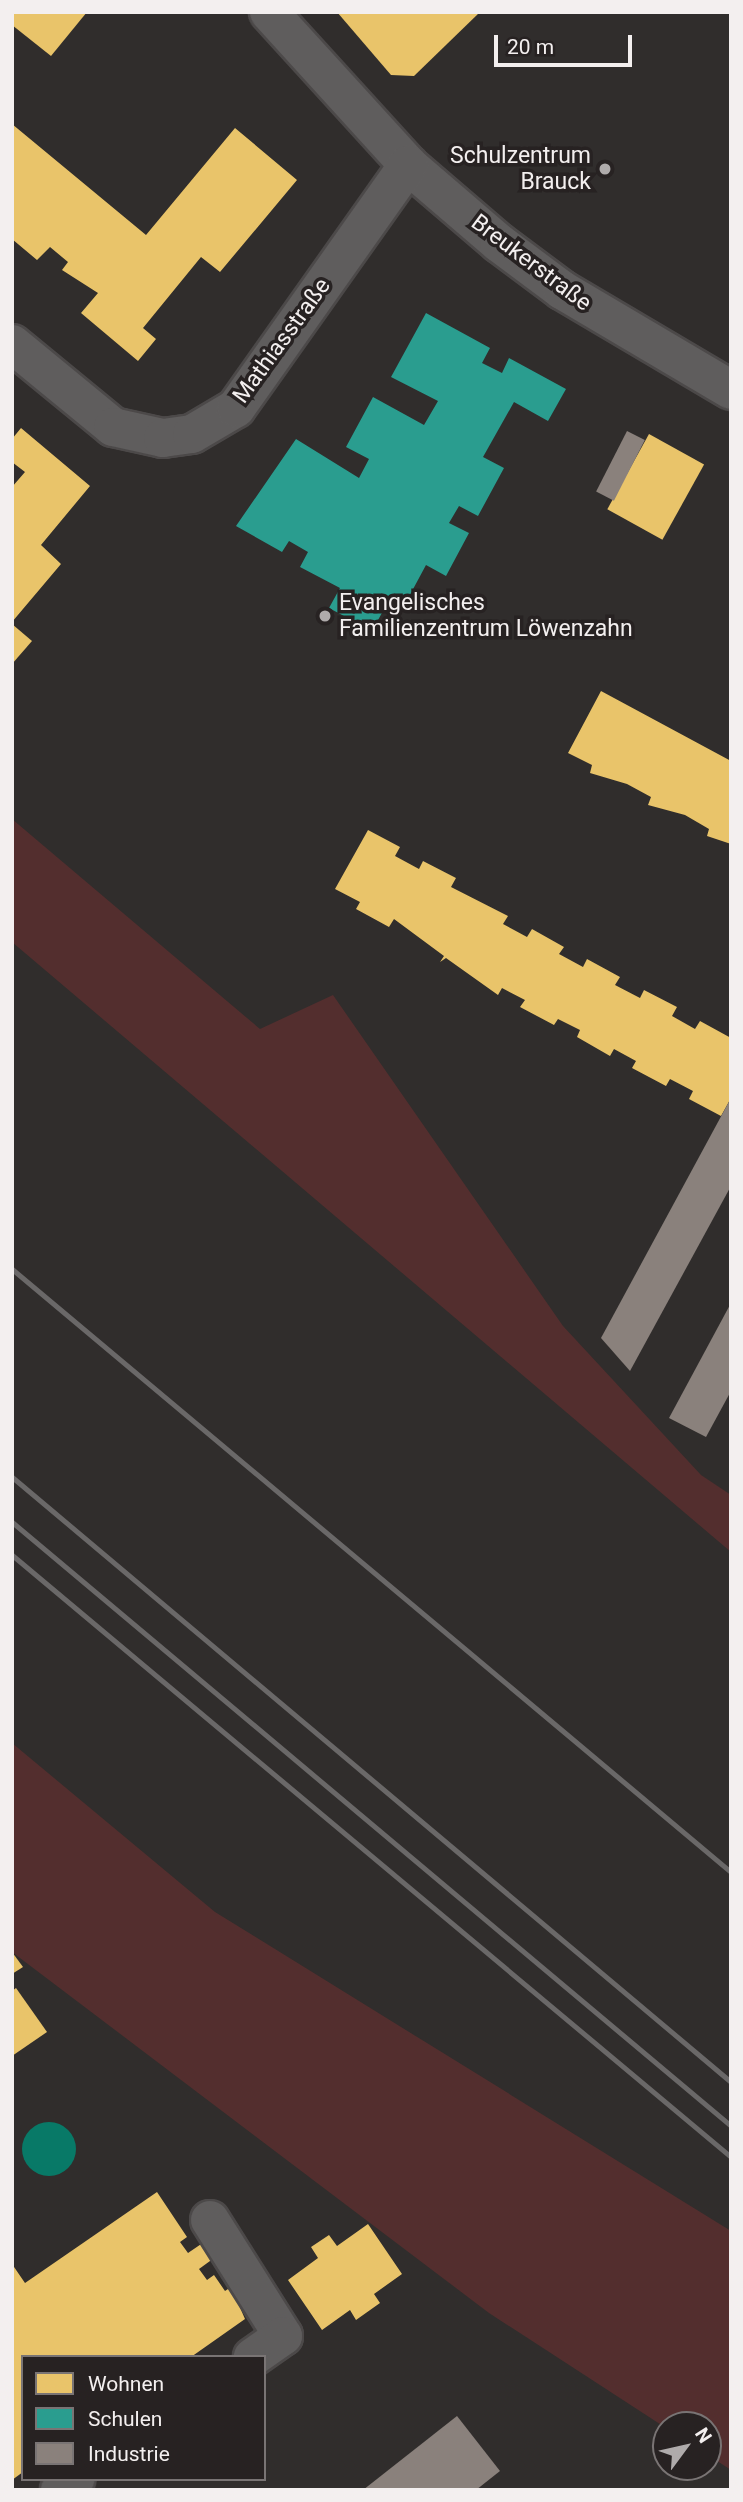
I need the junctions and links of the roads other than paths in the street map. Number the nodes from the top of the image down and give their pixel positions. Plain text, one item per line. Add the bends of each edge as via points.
1 (269, 12) edge
2 (408, 164) junction
3 (12, 344) edge
4 (731, 390) edge
5 (210, 2220) dead end
6 (256, 2355) edge

1 - 2 street, Breukerstraße
2 - 3 street, Mathiasstraße via 236,408 192,434 163,438 113,427
2 - 4 street, Breukerstraße via 562,290
5 - 6 street via 283,2336

